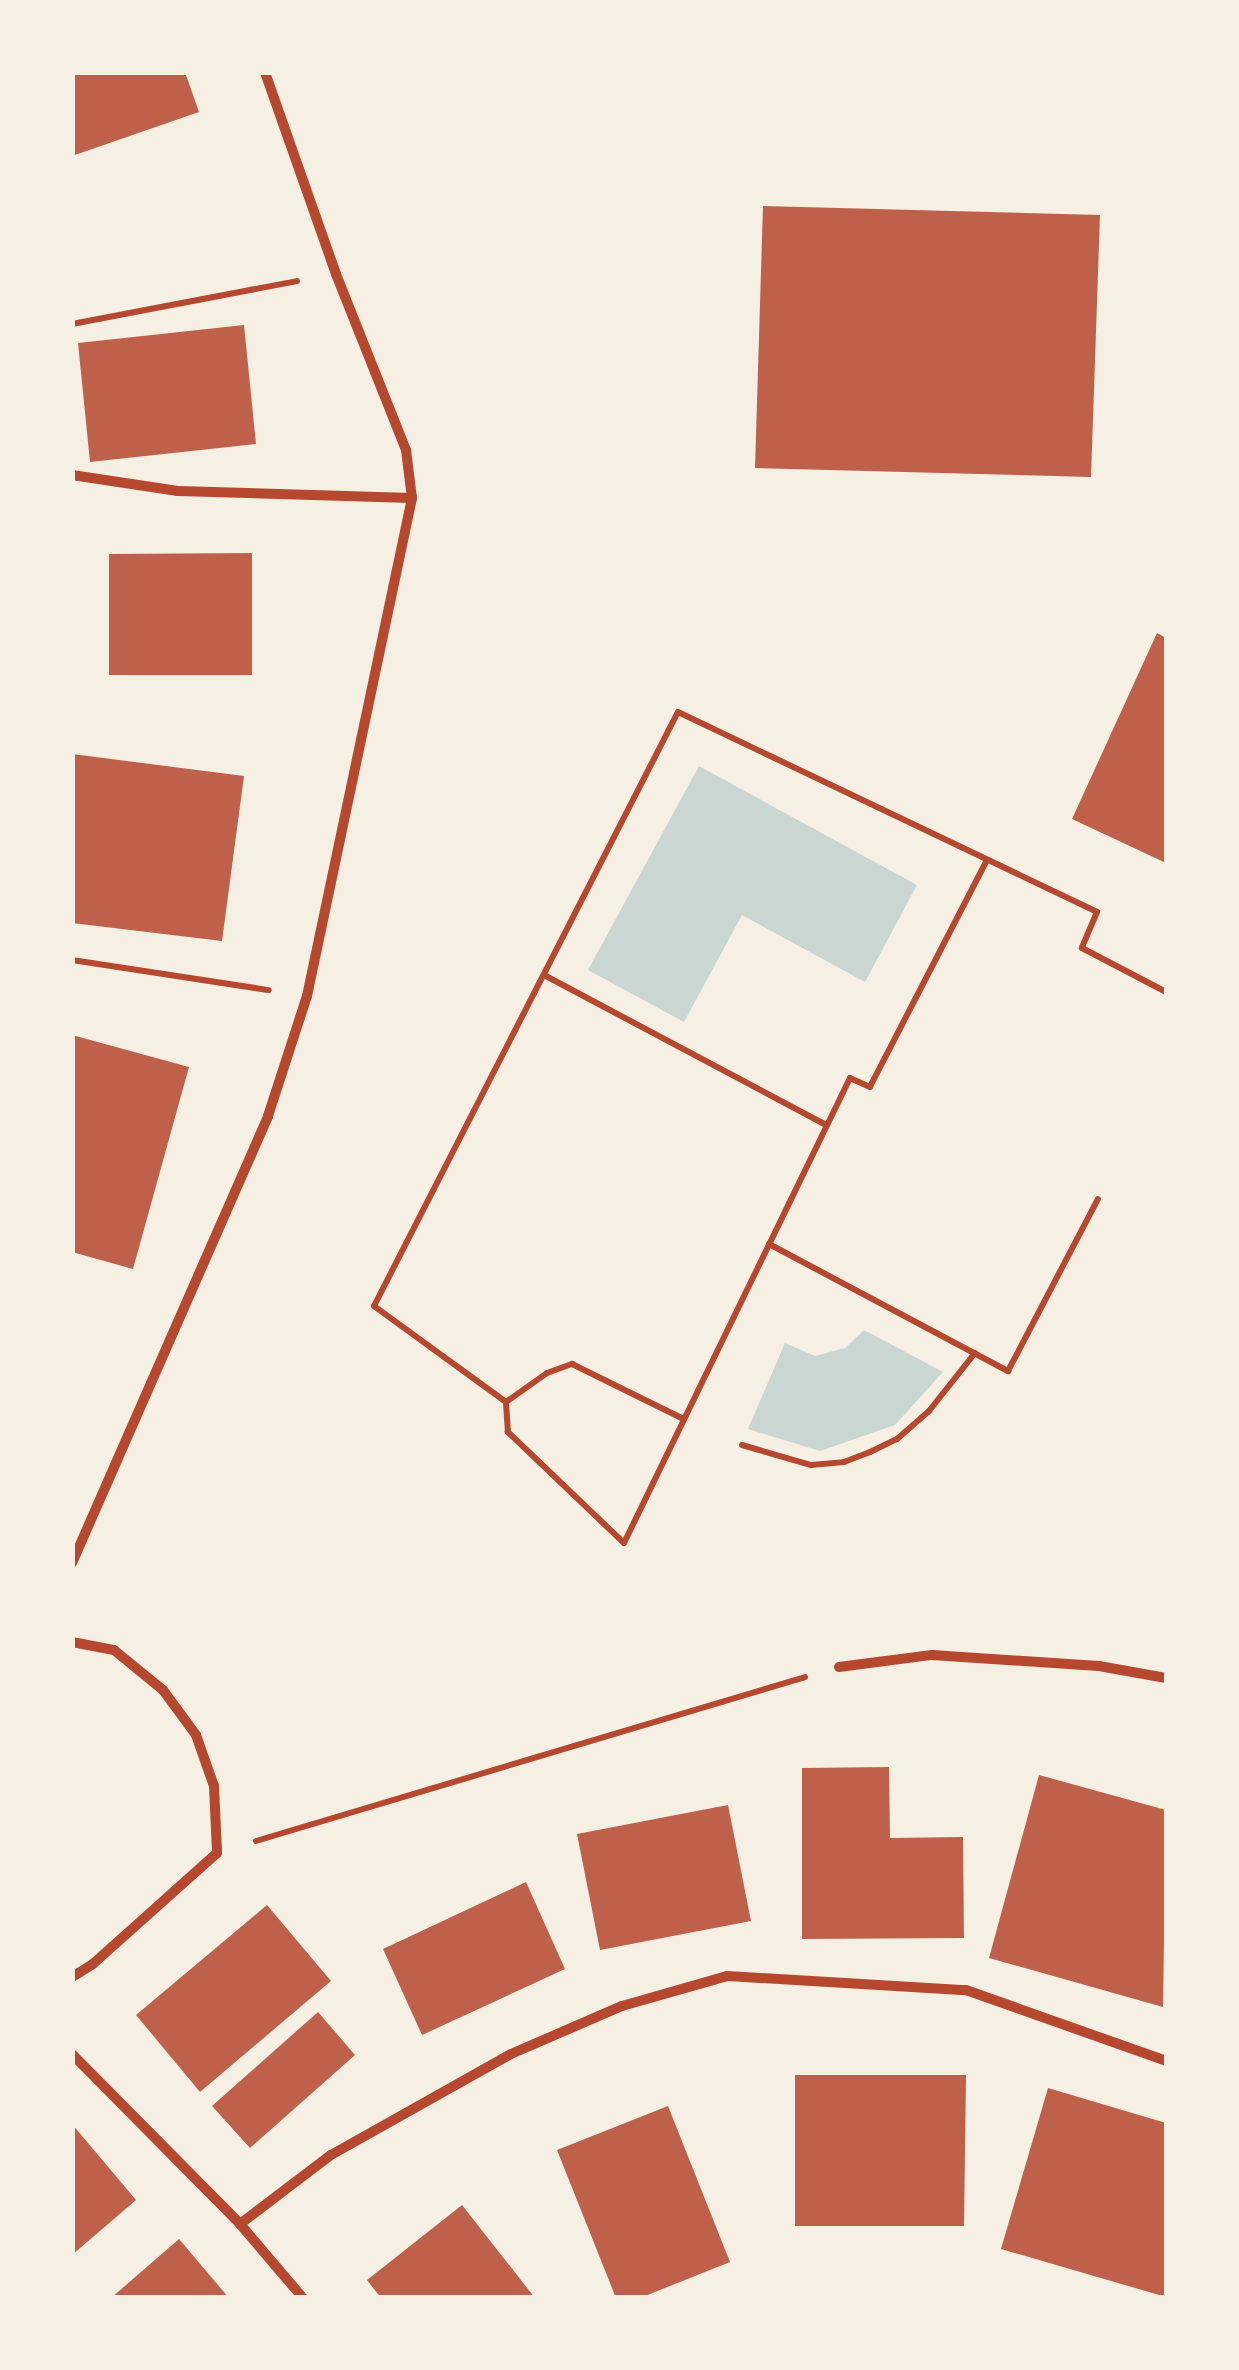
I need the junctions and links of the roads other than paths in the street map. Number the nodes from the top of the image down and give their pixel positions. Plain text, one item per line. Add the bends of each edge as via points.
1 (265, 72) edge
2 (72, 475) edge
3 (412, 498) junction
4 (72, 1564) edge
5 (72, 1642) edge
6 (839, 1667) road end
7 (1166, 1678) edge
8 (72, 1977) edge
9 (72, 2054) edge
10 (1166, 2061) edge
11 (240, 2224) junction
12 (303, 2298) edge

1 - 3 street via 406,450
2 - 3 street via 178,492
3 - 4 street via 307,996 268,1116
5 - 8 street via 114,1650 163,1690 196,1735 214,1786 217,1853
6 - 7 street via 932,1654 1099,1666
9 - 11 street
10 - 11 street via 966,1990 727,1976 622,2006 511,2054 331,2155
11 - 12 street

